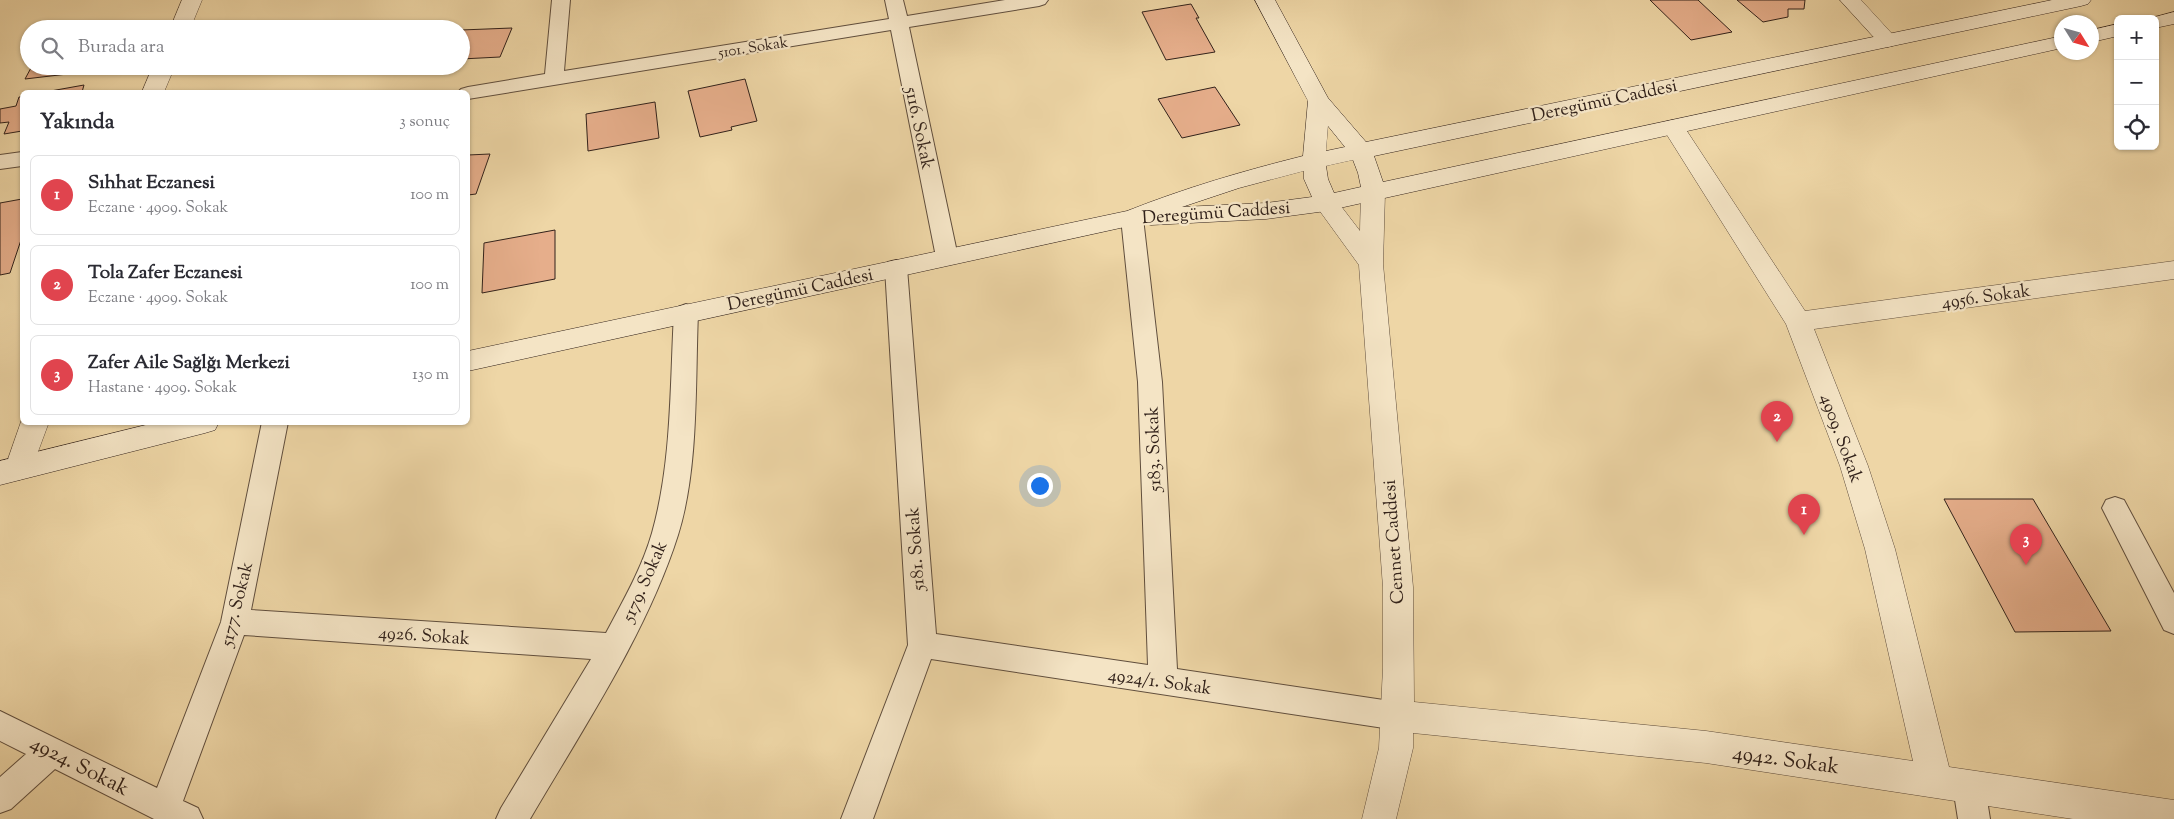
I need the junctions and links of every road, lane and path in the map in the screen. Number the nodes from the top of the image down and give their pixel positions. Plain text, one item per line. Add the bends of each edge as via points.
1 (192, 0) edge
2 (561, 0) edge
3 (894, 0) edge
4 (1039, 0) edge
5 (1265, 0) edge
6 (1850, 0) edge
7 (2081, 0) edge
8 (2174, 18) edge
9 (184, 20) edge
10 (2159, 21) edge
11 (899, 23) junction
12 (2114, 31) edge
13 (2099, 34) edge
14 (1888, 41) junction
15 (2054, 44) edge
16 (160, 75) edge
17 (554, 79) junction
18 (154, 90) edge
19 (470, 93) edge
20 (1319, 101) junction
21 (1673, 127) junction
22 (1361, 151) junction
23 (20, 159) edge
24 (1314, 161) junction
25 (0, 162) edge
26 (1373, 192) junction
27 (1326, 203) junction
28 (1132, 218) junction
29 (947, 257) junction
30 (1371, 264) junction
31 (896, 268) junction
32 (2174, 270) edge
33 (686, 313) junction
34 (1798, 322) junction
35 (470, 360) edge
36 (33, 425) edge
37 (193, 425) edge
38 (275, 425) edge
39 (10, 471) edge
40 (2115, 508) dead end
41 (2174, 621) edge
42 (235, 622) junction
43 (922, 645) junction
44 (614, 647) junction
45 (1163, 681) junction
46 (1397, 716) junction
47 (0, 725) edge
48 (52, 751) junction
49 (1936, 781) junction
50 (1969, 786) junction
51 (0, 798) edge
52 (176, 814) edge
53 (2174, 817) edge
54 (512, 819) edge
55 (857, 819) edge
56 (1379, 819) edge
57 (1974, 819) edge

1 - 9 street
2 - 17 lane
3 - 11 lane, 5116. Sokak
4 - 11 lane, 5101. Sokak
5 - 20 street, Cennet Caddesi
6 - 14 street
7 - 14 street, Deregümü Caddesi
8 - 10 street
11 - 17 lane, 5101. Sokak
11 - 29 lane, 5116. Sokak
12 - 13 street
14 - 22 street, Deregümü Caddesi
15 - 21 street, Deregümü Caddesi
16 - 18 street
17 - 19 lane, 5101. Sokak
20 - 22 street, Cennet Caddesi
20 - 24 street
21 - 26 street, Deregümü Caddesi
21 - 34 street, 4909. Sokak
22 - 24 street, Deregümü Caddesi
22 - 26 street, Cennet Caddesi
23 - 25 lane
24 - 27 street via 1316,179
24 - 28 street, Deregümü Caddesi via 1234,181
26 - 27 street, Deregümü Caddesi
26 - 30 street, Cennet Caddesi
27 - 28 street, Deregümü Caddesi via 1266,211
27 - 30 street
28 - 29 street, Deregümü Caddesi
28 - 45 lane, 5183. Sokak via 1150,382
29 - 31 street, Deregümü Caddesi
30 - 46 street, Cennet Caddesi via 1398,587 1400,668
31 - 33 street, Deregümü Caddesi
31 - 43 lane, 5181. Sokak
32 - 34 street, 4956. Sokak
33 - 35 street, Deregümü Caddesi
33 - 44 lane, 5179. Sokak via 680,448 667,526 643,589
34 - 49 street, 4909. Sokak via 1854,466 1880,549
36 - 39 street
37 - 39 street
38 - 42 lane, 5177. Sokak
40 - 41 lane
42 - 44 lane, 4926. Sokak
42 - 52 lane, 5177. Sokak
43 - 45 lane, 4924/1. Sokak
43 - 55 lane, 5181. Sokak
44 - 54 lane, 5179. Sokak
45 - 46 lane, 4924/1. Sokak
46 - 49 street, 4942. Sokak via 1706,747
46 - 56 street, Cennet Caddesi via 1396,748
47 - 48 lane, 4924. Sokak
48 - 51 lane
48 - 52 lane, 4924. Sokak
49 - 50 street, 4942. Sokak
50 - 53 street, 4942. Sokak
50 - 57 lane

